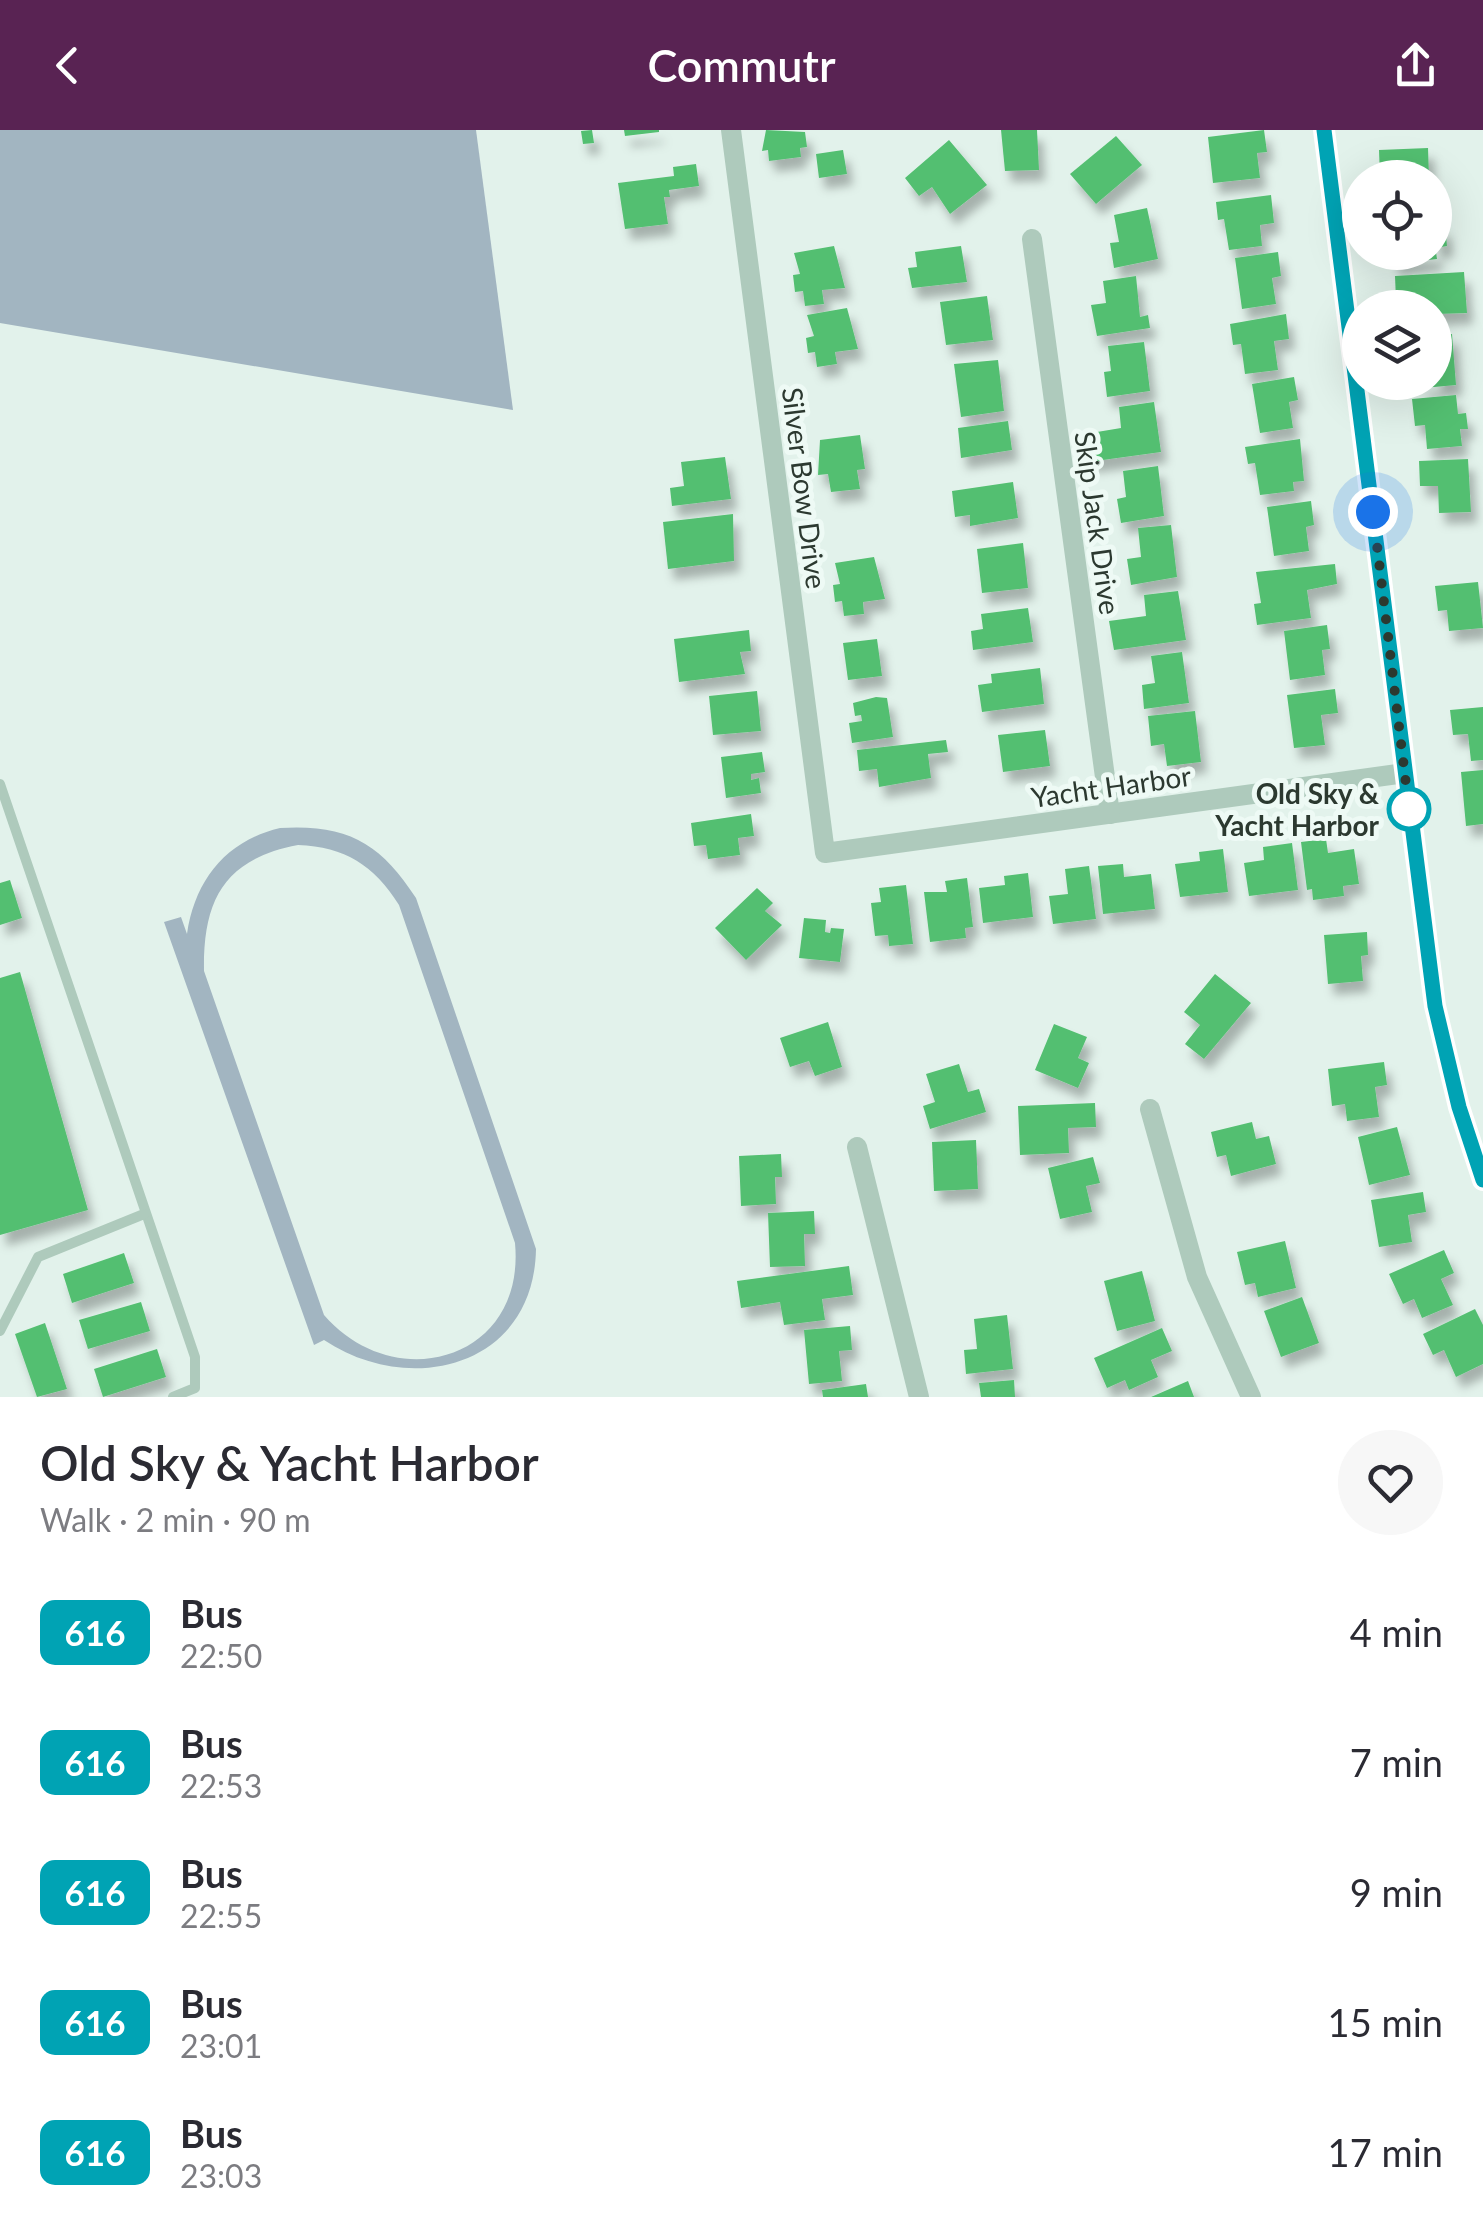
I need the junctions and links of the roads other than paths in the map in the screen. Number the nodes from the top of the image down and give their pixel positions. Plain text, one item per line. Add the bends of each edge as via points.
1 (731, 130) edge
2 (1324, 130) edge
3 (1032, 240) dead end
4 (1405, 773) junction
5 (0, 784) edge
6 (1110, 814) junction
7 (825, 853) joint
8 (1150, 1108) dead end
9 (858, 1147) dead end
10 (1483, 1180) edge
11 (144, 1214) junction
12 (0, 1331) edge
13 (173, 1397) edge
14 (919, 1397) edge
15 (1251, 1397) edge

1 - 7 street, Silver Bow Drive
2 - 4 street
3 - 6 street, Skip Jack Drive
4 - 6 street, Yacht Harbor
4 - 10 street via 1435,1006
5 - 11 lane
6 - 7 street, Yacht Harbor
8 - 15 street via 1198,1277
9 - 14 street
11 - 12 lane via 38,1257
11 - 13 lane via 196,1357 196,1388

